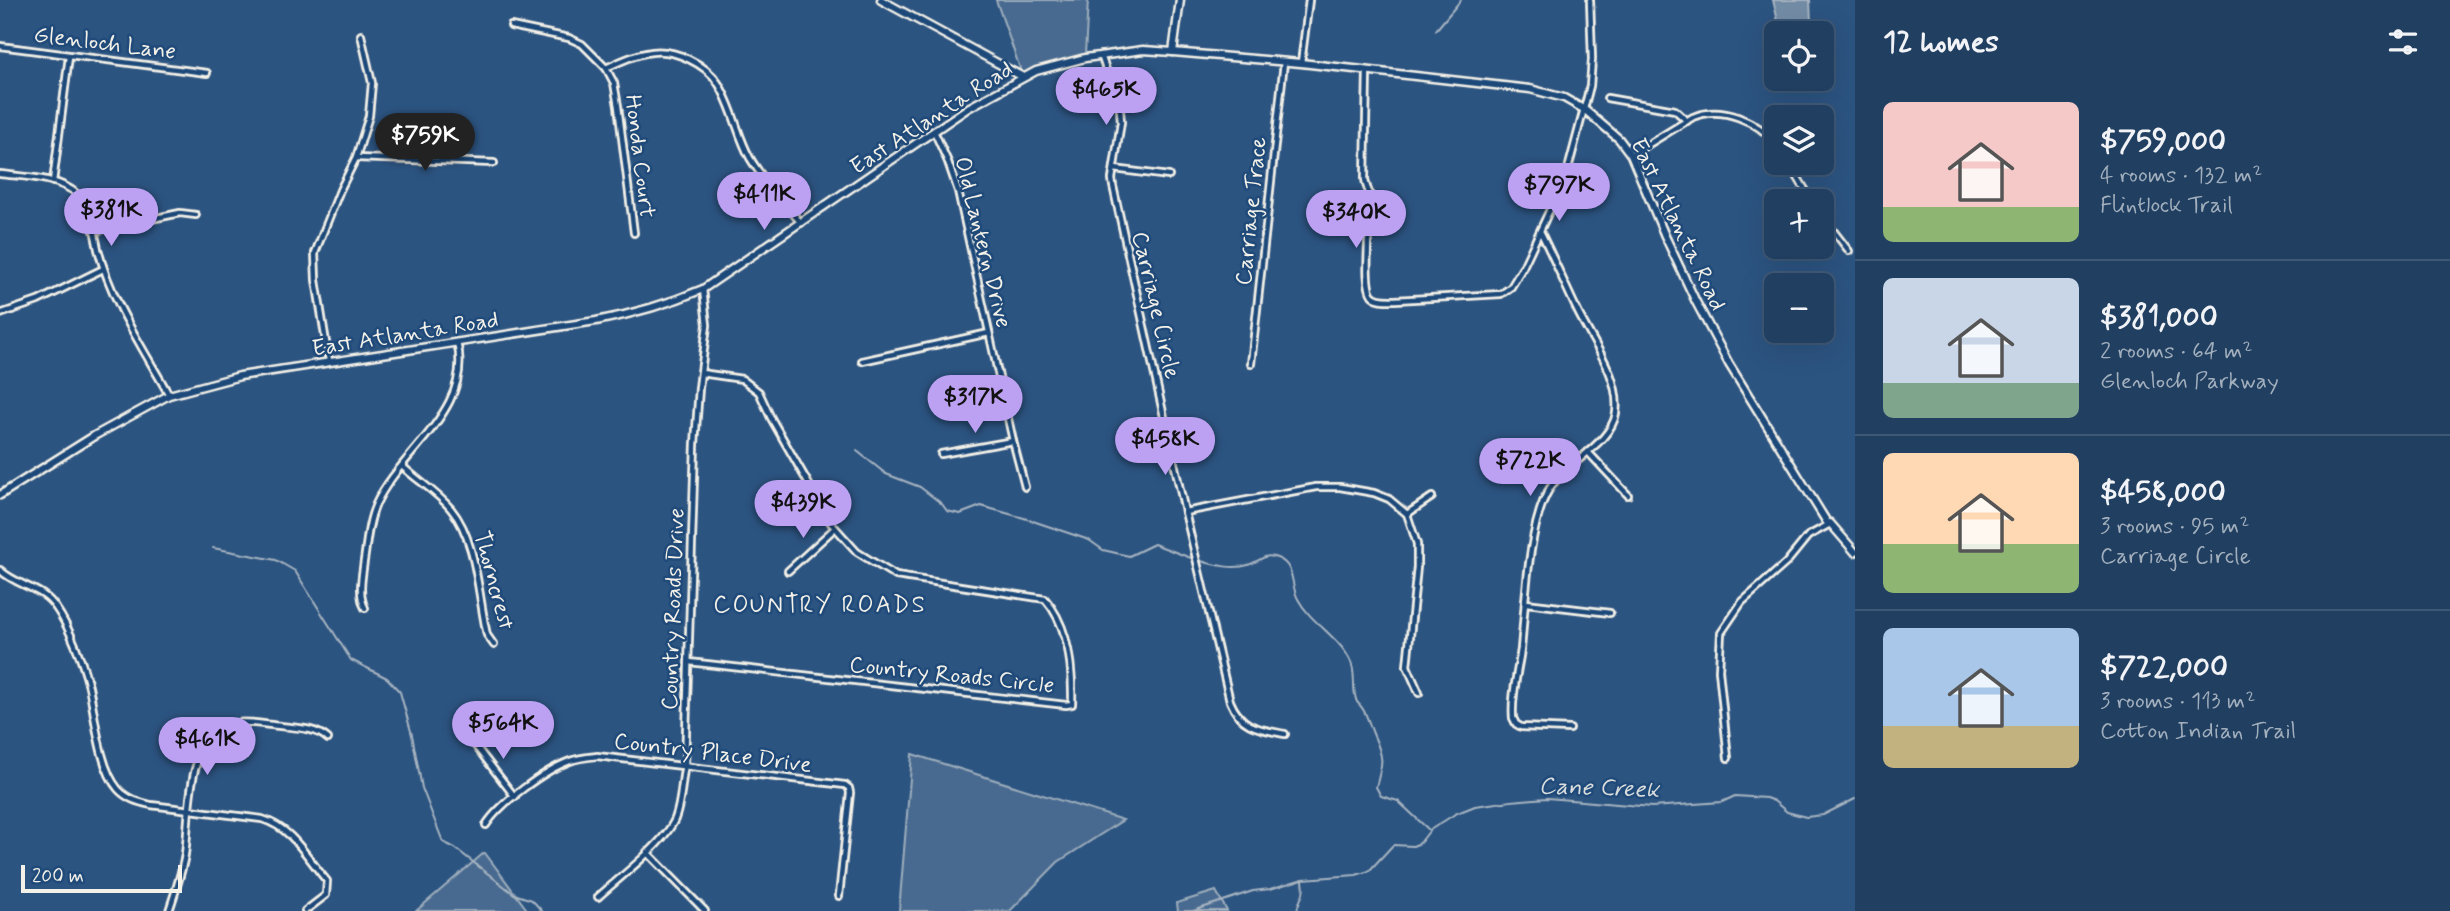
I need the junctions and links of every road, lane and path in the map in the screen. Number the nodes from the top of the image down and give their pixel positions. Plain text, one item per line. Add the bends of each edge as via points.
1 (881, 0) edge
2 (1180, 0) edge
3 (1309, 0) edge
4 (1590, 0) edge
5 (511, 26) dead end
6 (361, 35) dead end
7 (0, 46) edge
8 (1173, 52) junction
9 (1101, 55) junction
10 (69, 56) junction
11 (1284, 62) junction
12 (1301, 62) junction
13 (607, 68) junction
14 (1367, 70) junction
15 (206, 73) dead end
16 (1023, 77) junction
17 (1607, 98) dead end
18 (1585, 110) junction
19 (1687, 121) junction
20 (934, 130) junction
21 (1764, 133) edge
22 (1631, 155) junction
23 (356, 158) junction
24 (494, 163) dead end
25 (1114, 169) junction
26 (0, 174) edge
27 (1169, 176) dead end
28 (53, 182) junction
29 (196, 215) dead end
30 (801, 223) junction
31 (94, 231) junction
32 (1834, 232) edge
33 (634, 233) dead end
34 (1540, 233) junction
35 (1849, 251) dead end
36 (103, 269) junction
37 (703, 289) junction
38 (0, 314) edge
39 (989, 333) junction
40 (457, 342) junction
41 (329, 361) junction
42 (862, 361) dead end
43 (1251, 364) dead end
44 (701, 373) junction
45 (169, 395) junction
46 (1013, 441) junction
47 (1588, 452) junction
48 (941, 454) dead end
49 (402, 466) junction
50 (1025, 487) dead end
51 (0, 495) edge
52 (1628, 495) dead end
53 (1432, 498) dead end
54 (1185, 512) junction
55 (1407, 514) junction
56 (1830, 523) junction
57 (835, 528) junction
58 (1855, 552) edge
59 (0, 570) edge
60 (788, 571) dead end
61 (1526, 603) junction
62 (365, 608) dead end
63 (1610, 613) dead end
64 (494, 645) dead end
65 (689, 662) junction
66 (1419, 693) dead end
67 (1570, 729) dead end
68 (1285, 734) dead end
69 (328, 739) dead end
70 (471, 740) dead end
71 (1728, 758) dead end
72 (685, 765) junction
73 (515, 797) junction
74 (190, 809) junction
75 (486, 825) dead end
76 (647, 852) junction
77 (839, 896) dead end
78 (598, 897) dead end
79 (169, 911) edge
80 (305, 911) edge
81 (705, 911) edge

1 - 16 street
2 - 8 street
3 - 12 street
4 - 18 street via 1592,59
5 - 13 street, Honda Court via 569,38
6 - 23 street via 372,83 369,116
7 - 10 street, Glenloch Lane
8 - 9 street, East Atlanta Road
8 - 11 street, East Atlanta Road
9 - 16 street, East Atlanta Road
9 - 25 street, Carriage Circle via 1120,110
10 - 15 street, Glenloch Lane
10 - 28 street
11 - 12 street, East Atlanta Road
11 - 43 street, Carriage Trace
12 - 14 street, East Atlanta Road
13 - 30 street via 660,51 705,69 717,81 749,156
13 - 33 street, Honda Court via 618,106
14 - 18 street, East Atlanta Road via 1530,89 1564,98
14 - 34 street via 1365,179 1377,206 1376,226 1368,242 1372,295 1395,300 1501,294 1511,287
16 - 20 street, East Atlanta Road
17 - 19 street via 1675,110
18 - 22 street, East Atlanta Road
18 - 34 street via 1567,173
19 - 21 street via 1704,114 1739,118
19 - 22 street
20 - 30 street, East Atlanta Road
20 - 39 street, Old Lantern Drive via 958,191
22 - 56 street, East Atlanta Road via 1707,323
23 - 24 street
23 - 41 street via 315,253
25 - 27 street
25 - 54 street, Carriage Circle via 1118,210
26 - 28 street
28 - 31 street via 79,195
29 - 31 street via 180,213
30 - 37 street, East Atlanta Road
31 - 36 street
32 - 35 street
34 - 47 street via 1606,366 1616,396 1613,422
36 - 38 street
36 - 45 street
37 - 40 street, East Atlanta Road via 623,316
37 - 44 street, Country Roads Drive via 707,325
39 - 42 street
39 - 46 street, Old Lantern Drive
40 - 41 street, East Atlanta Road
40 - 49 street via 454,394
41 - 45 street, East Atlanta Road via 240,376
44 - 57 street, Country Roads Circle via 742,379 760,392
44 - 65 street, Country Roads Drive
45 - 51 street, East Atlanta Road
46 - 48 street
46 - 50 street, Old Lantern Drive
47 - 52 street
47 - 61 street via 1562,472 1539,508
49 - 62 street via 380,497 369,524 361,601
49 - 64 street, Thorncrest via 460,522 471,550 487,635
53 - 55 street
54 - 55 street via 1297,489 1340,487 1389,499
54 - 68 street, Carriage Circle via 1236,716 1258,729
55 - 66 street via 1417,544 1407,666
56 - 58 street, East Atlanta Road
56 - 71 street via 1808,537 1742,602 1721,633 1719,670
57 - 60 street
57 - 65 street, Country Roads Circle via 857,552 896,576 1045,599 1063,631 1072,672 1072,704
59 - 74 street via 48,596 58,610 85,674 106,765 116,787 135,801
61 - 63 street
61 - 67 street via 1513,718 1521,727
65 - 72 street, Country Roads Drive
69 - 74 street via 316,731 255,723 221,728 199,752
70 - 73 street
72 - 73 street, Country Place Drive via 597,756 573,760
72 - 76 street, Country Roads Drive via 676,816
72 - 77 street, Country Place Drive via 849,788
73 - 75 street, Country Place Drive
74 - 79 street via 184,862
74 - 80 street via 262,819 286,831 327,881 326,895
76 - 78 street, Country Roads Drive
76 - 81 street

